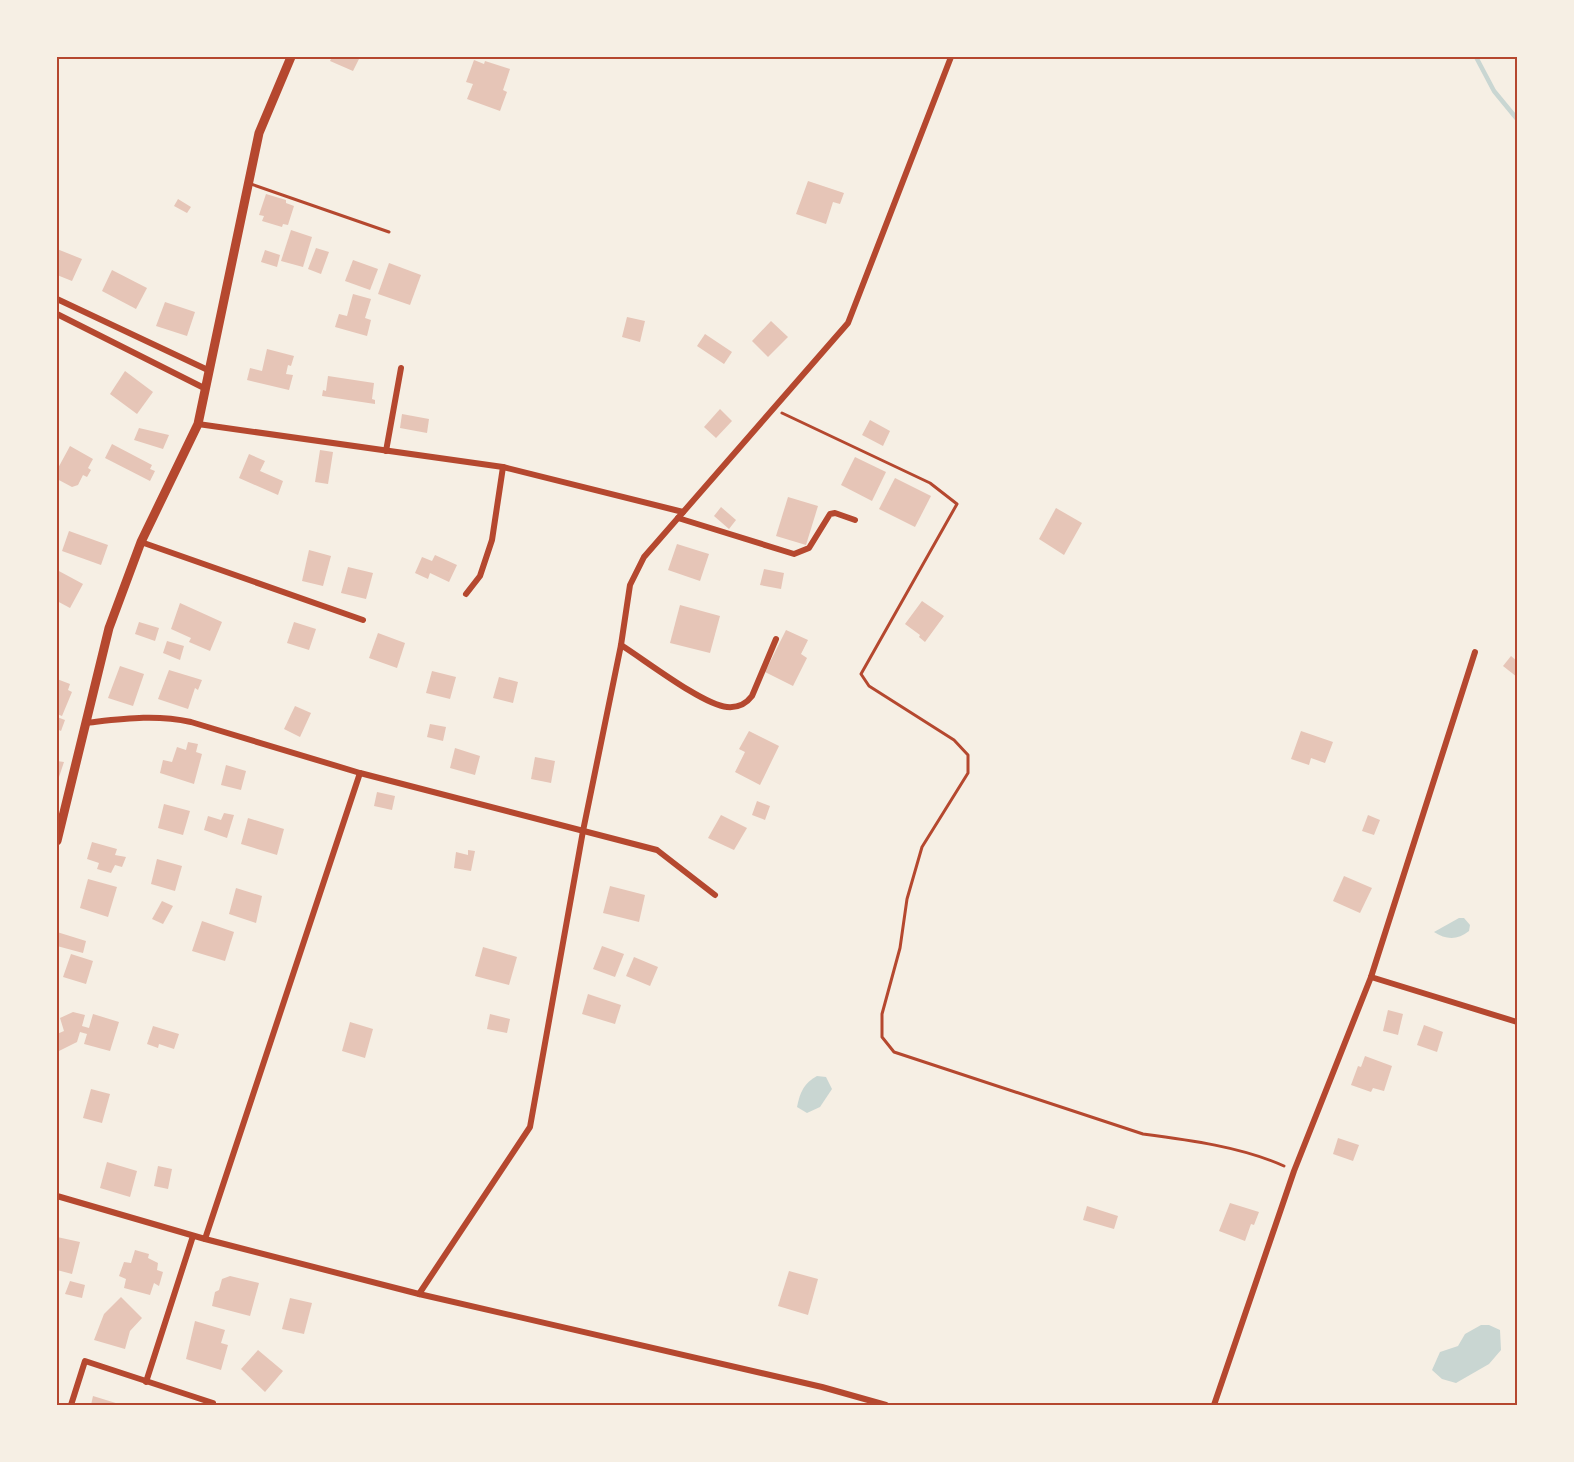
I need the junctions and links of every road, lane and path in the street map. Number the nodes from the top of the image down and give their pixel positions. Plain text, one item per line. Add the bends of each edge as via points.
1 (291, 57) edge
2 (951, 57) edge
3 (249, 183) junction
4 (389, 232) dead end
5 (57, 299) edge
6 (57, 314) edge
7 (401, 368) dead end
8 (210, 371) junction
9 (206, 390) junction
10 (772, 409) junction
11 (198, 424) junction
12 (386, 451) junction
13 (503, 467) junction
14 (682, 512) junction
15 (678, 518) junction
16 (855, 520) dead end
17 (141, 542) junction
18 (466, 594) dead end
19 (363, 620) dead end
20 (777, 639) dead end
21 (621, 645) junction
22 (1475, 652) dead end
23 (85, 723) junction
24 (360, 773) junction
25 (583, 831) junction
26 (57, 842) edge
27 (716, 895) dead end
28 (1371, 977) junction
29 (1517, 1022) edge
30 (1294, 1171) junction
31 (57, 1196) edge
32 (193, 1236) junction
33 (205, 1239) junction
34 (419, 1294) junction
35 (146, 1382) junction
36 (71, 1405) edge
37 (212, 1405) edge
38 (886, 1405) edge
39 (1214, 1405) edge

1 - 3 main road via 259,133
2 - 10 street via 848,323
3 - 4 lane
3 - 8 main road
5 - 8 street
6 - 9 street
7 - 12 street
8 - 9 main road
9 - 11 main road
10 - 14 street
10 - 30 path via 930,483 957,504 861,674 869,686 954,740 969,755 968,773 922,847 882,1014 882,1037 894,1052 1143,1134 1257,1156
11 - 12 street
11 - 17 main road
12 - 13 street
13 - 14 street
13 - 18 street via 492,540 480,576
14 - 15 street
15 - 16 street via 794,554 809,548 830,514
15 - 21 street via 644,557 633,578
17 - 19 street
17 - 23 main road via 109,628
20 - 21 street via 752,696 740,706 729,707 707,700
21 - 25 street
22 - 28 street
23 - 24 street via 168,717
23 - 26 main road
24 - 25 street
24 - 33 street
25 - 27 street via 657,850
25 - 34 street via 530,1127
28 - 29 street
28 - 30 street
30 - 39 street
31 - 32 street
32 - 33 street
32 - 35 street
33 - 34 street
34 - 38 street
35 - 36 street via 86,1361
35 - 37 street

